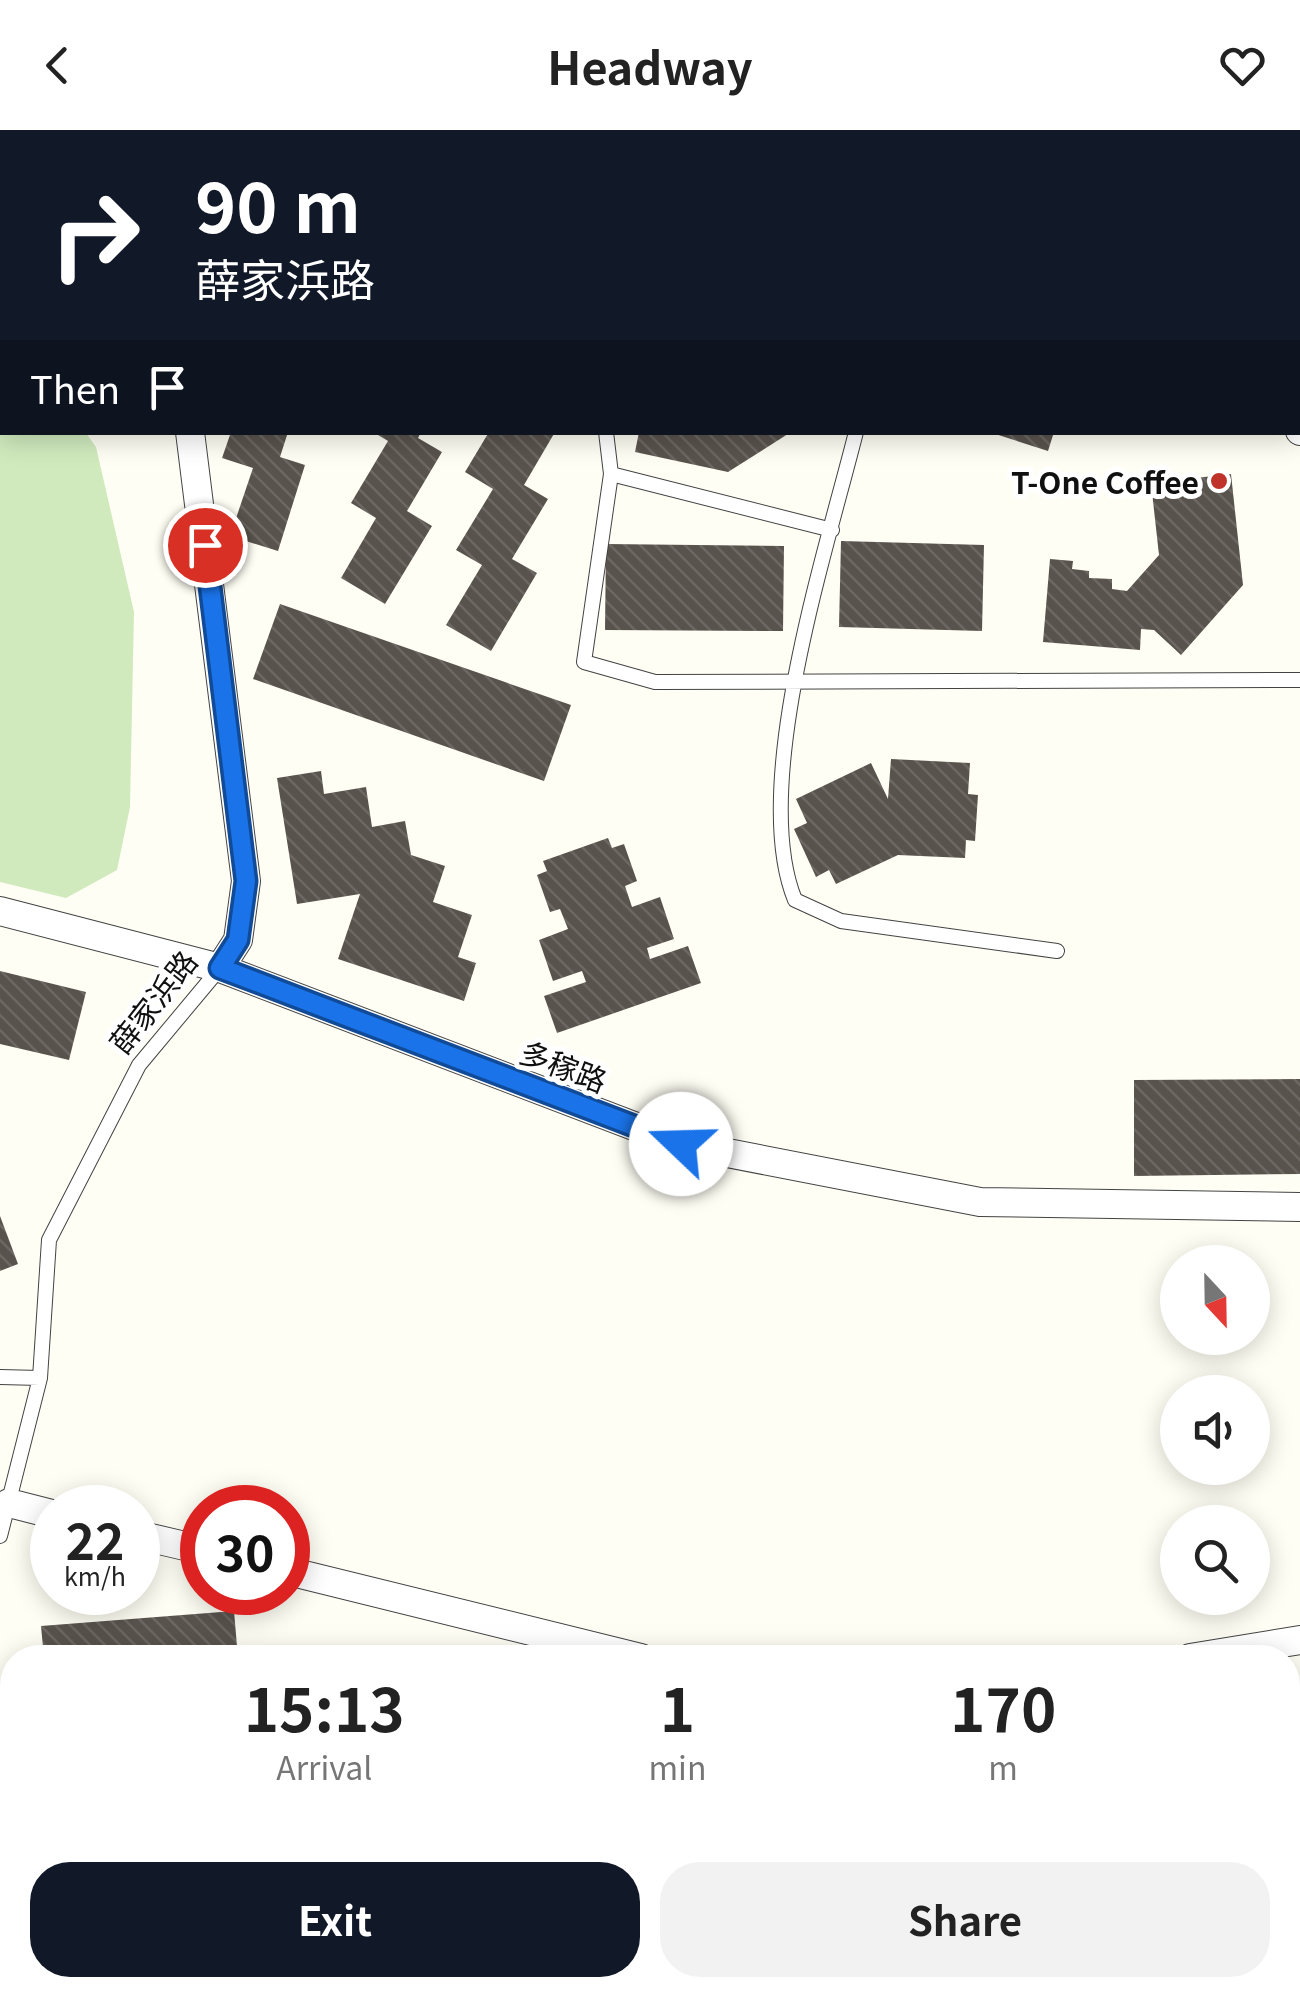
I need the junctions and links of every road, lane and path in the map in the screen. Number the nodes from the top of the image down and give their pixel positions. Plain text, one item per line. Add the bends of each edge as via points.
1 (190, 435) edge
2 (606, 435) edge
3 (855, 435) edge
4 (611, 474) junction
5 (832, 530) junction
6 (1300, 680) edge
7 (794, 682) junction
8 (0, 912) edge
9 (1057, 951) dead end
10 (220, 968) junction
11 (1300, 1207) edge
12 (0, 1376) edge
13 (40, 1378) junction
14 (9, 1503) junction
15 (30, 1508) edge
16 (0, 1536) edge
17 (310, 1576) edge
18 (1300, 1640) edge
19 (588, 1645) edge
20 (1269, 1645) edge

1 - 10 street, 薛家浜路 via 246,881 238,940
2 - 4 lane
3 - 5 lane
4 - 5 lane
4 - 7 lane via 584,662 655,682
5 - 7 lane
6 - 7 lane
7 - 9 lane via 778,824 795,900 841,921
8 - 10 street, 多稼路
10 - 11 street, 多稼路 via 681,1144 980,1202
10 - 13 lane, 薛家浜路 via 139,1065 49,1240
12 - 13 lane
13 - 14 lane, 薛家浜路
14 - 15 street
14 - 16 lane, 薛家浜路
17 - 19 street
18 - 20 street

